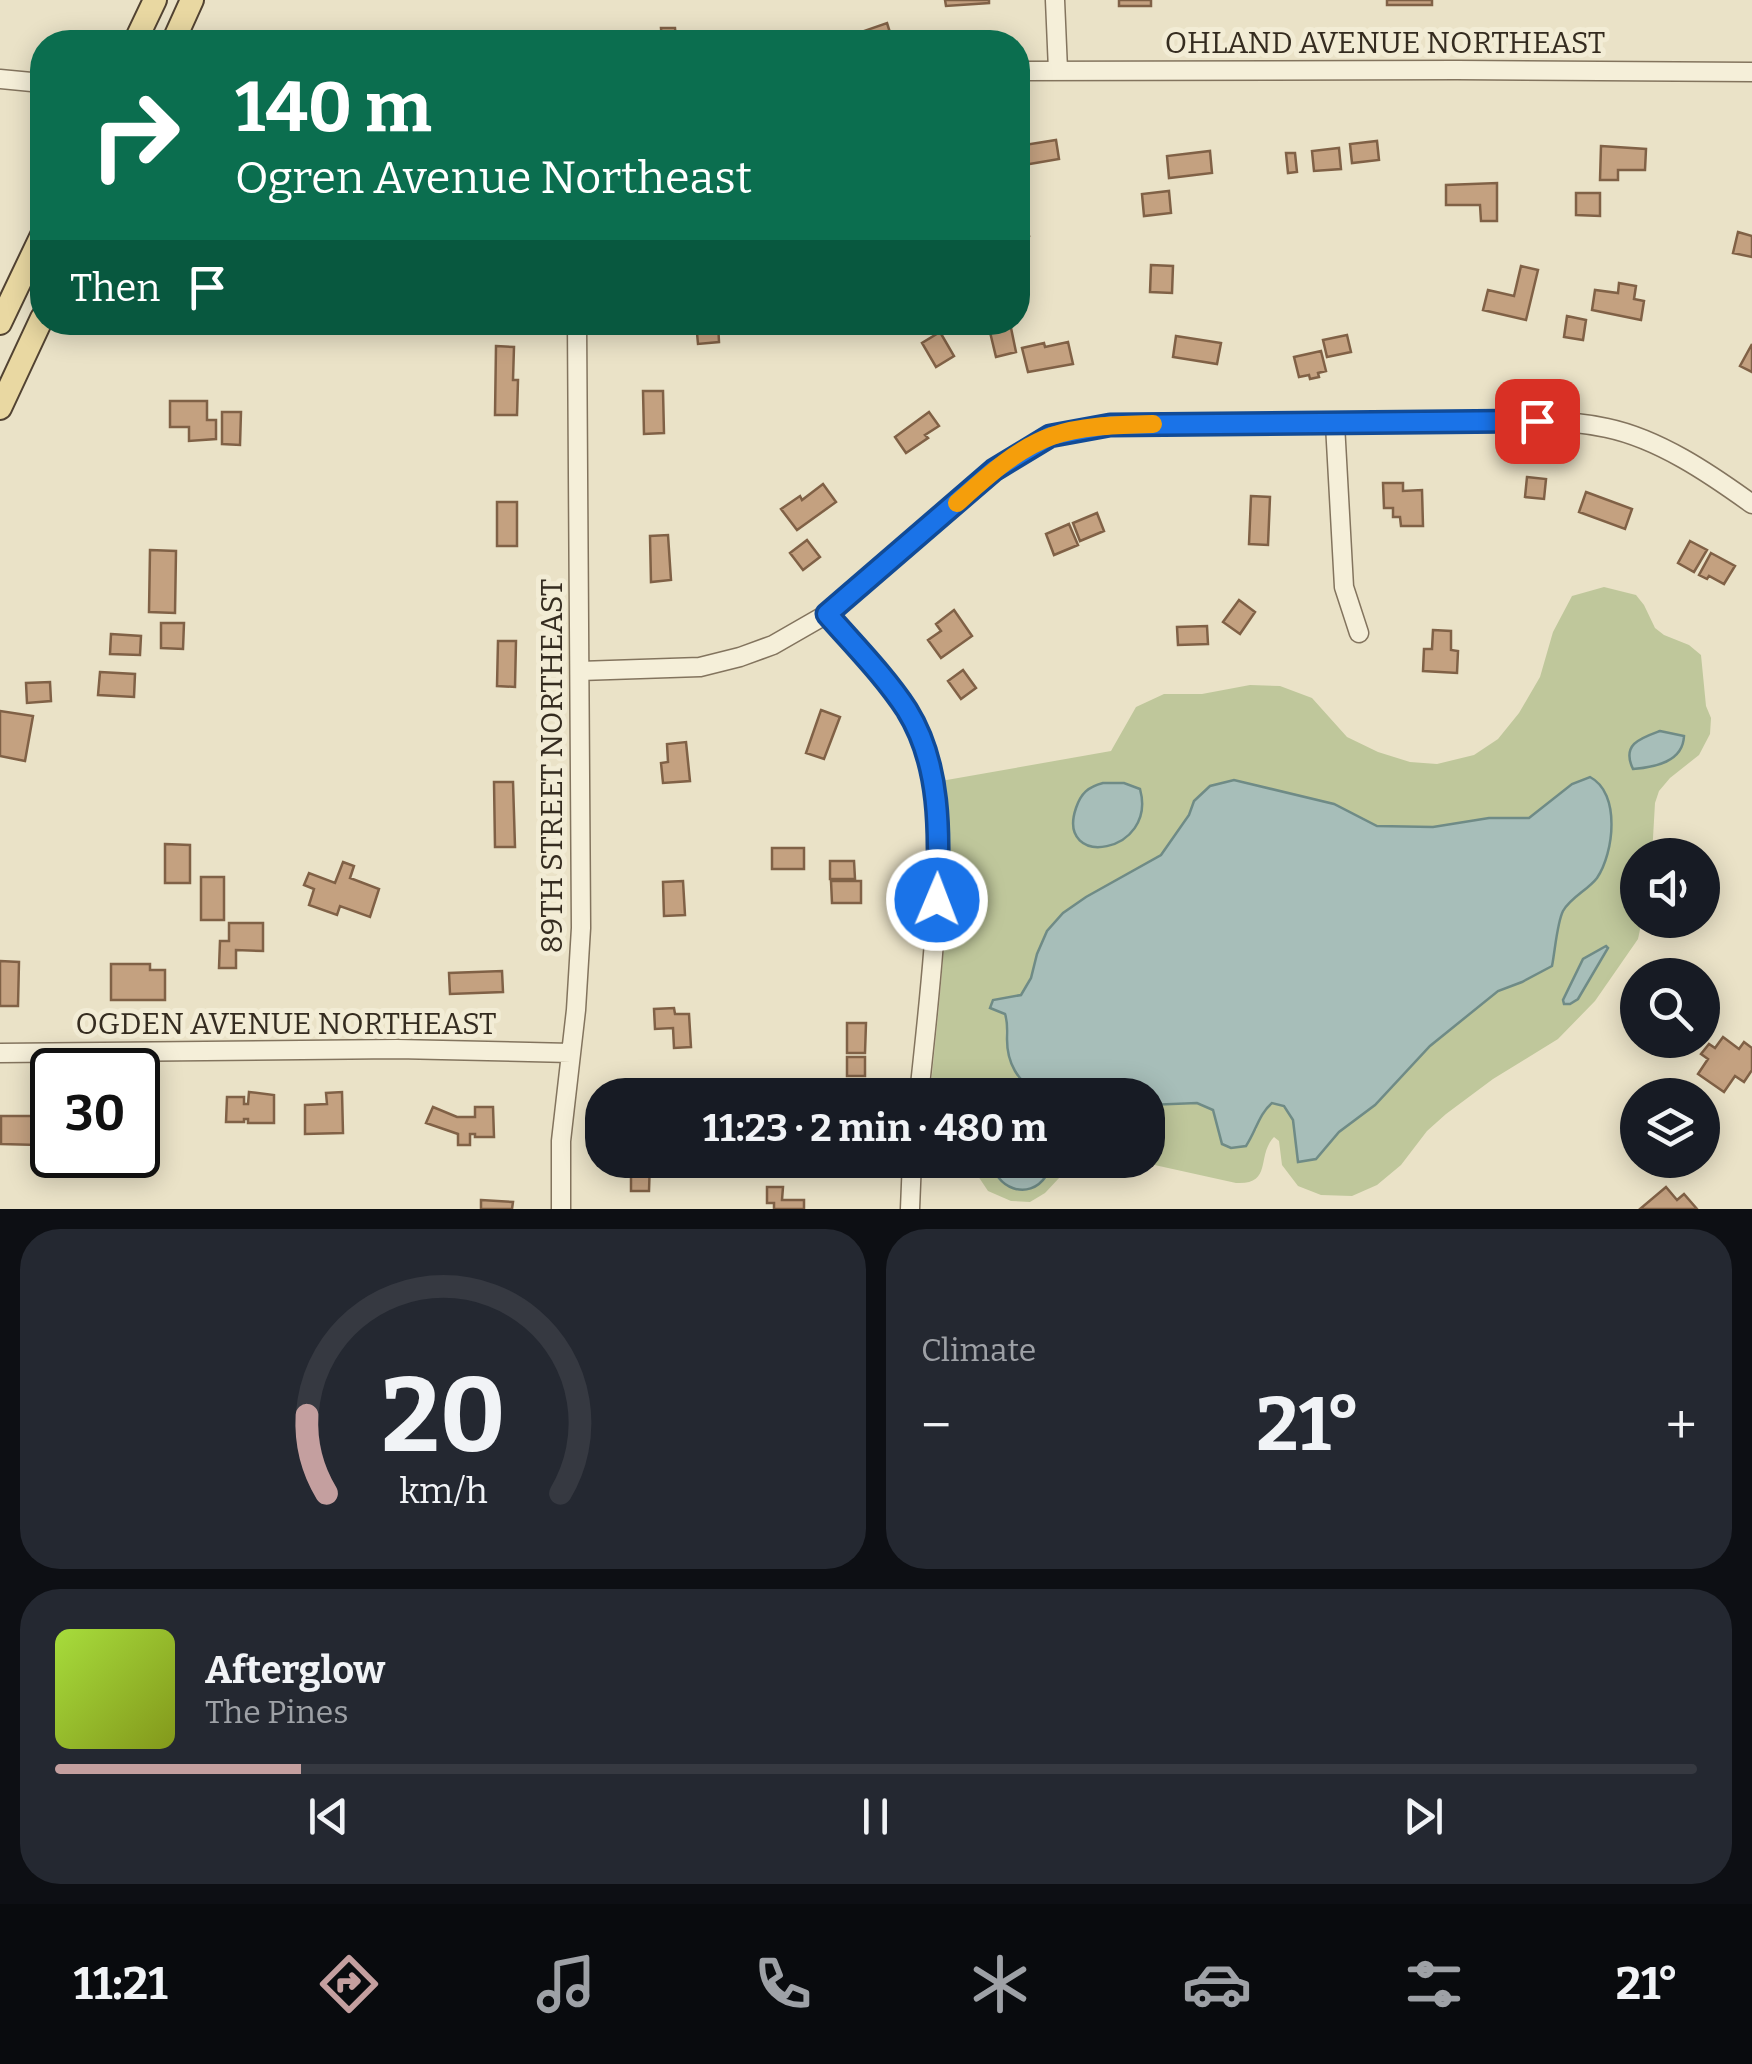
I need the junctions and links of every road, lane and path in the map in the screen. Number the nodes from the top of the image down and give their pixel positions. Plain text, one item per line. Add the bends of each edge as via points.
1 (155, 0) edge
2 (192, 0) edge
3 (1054, 0) edge
4 (141, 30) edge
5 (178, 30) edge
6 (1058, 70) junction
7 (1030, 71) edge
8 (1752, 72) edge
9 (0, 79) edge
10 (30, 82) edge
11 (30, 260) edge
12 (0, 323) edge
13 (34, 335) edge
14 (578, 335) edge
15 (0, 408) edge
16 (1335, 424) junction
17 (1749, 495) edge
18 (827, 614) junction
19 (1359, 634) dead end
20 (580, 671) junction
21 (572, 1052) junction
22 (0, 1053) edge
23 (921, 1078) edge
24 (911, 1178) edge
25 (560, 1209) edge
26 (910, 1209) edge

1 - 4 main road
2 - 5 main road
3 - 6 street
6 - 7 street, OHLAND AVENUE NORTHEAST
6 - 8 street, OHLAND AVENUE NORTHEAST
9 - 10 street
11 - 12 main road
13 - 15 main road
14 - 20 street, 89TH STREET NORTHEAST
16 - 17 street via 1537,421 1611,428
16 - 18 street via 1110,425 1050,436 994,470
16 - 19 street via 1344,587
18 - 20 street via 773,645 700,667
18 - 23 street via 908,712 931,769 938,869
20 - 21 street, 89TH STREET NORTHEAST via 581,928
21 - 22 street, OGDEN AVENUE NORTHEAST
21 - 25 street, 89TH STREET NORTHEAST
24 - 26 street

